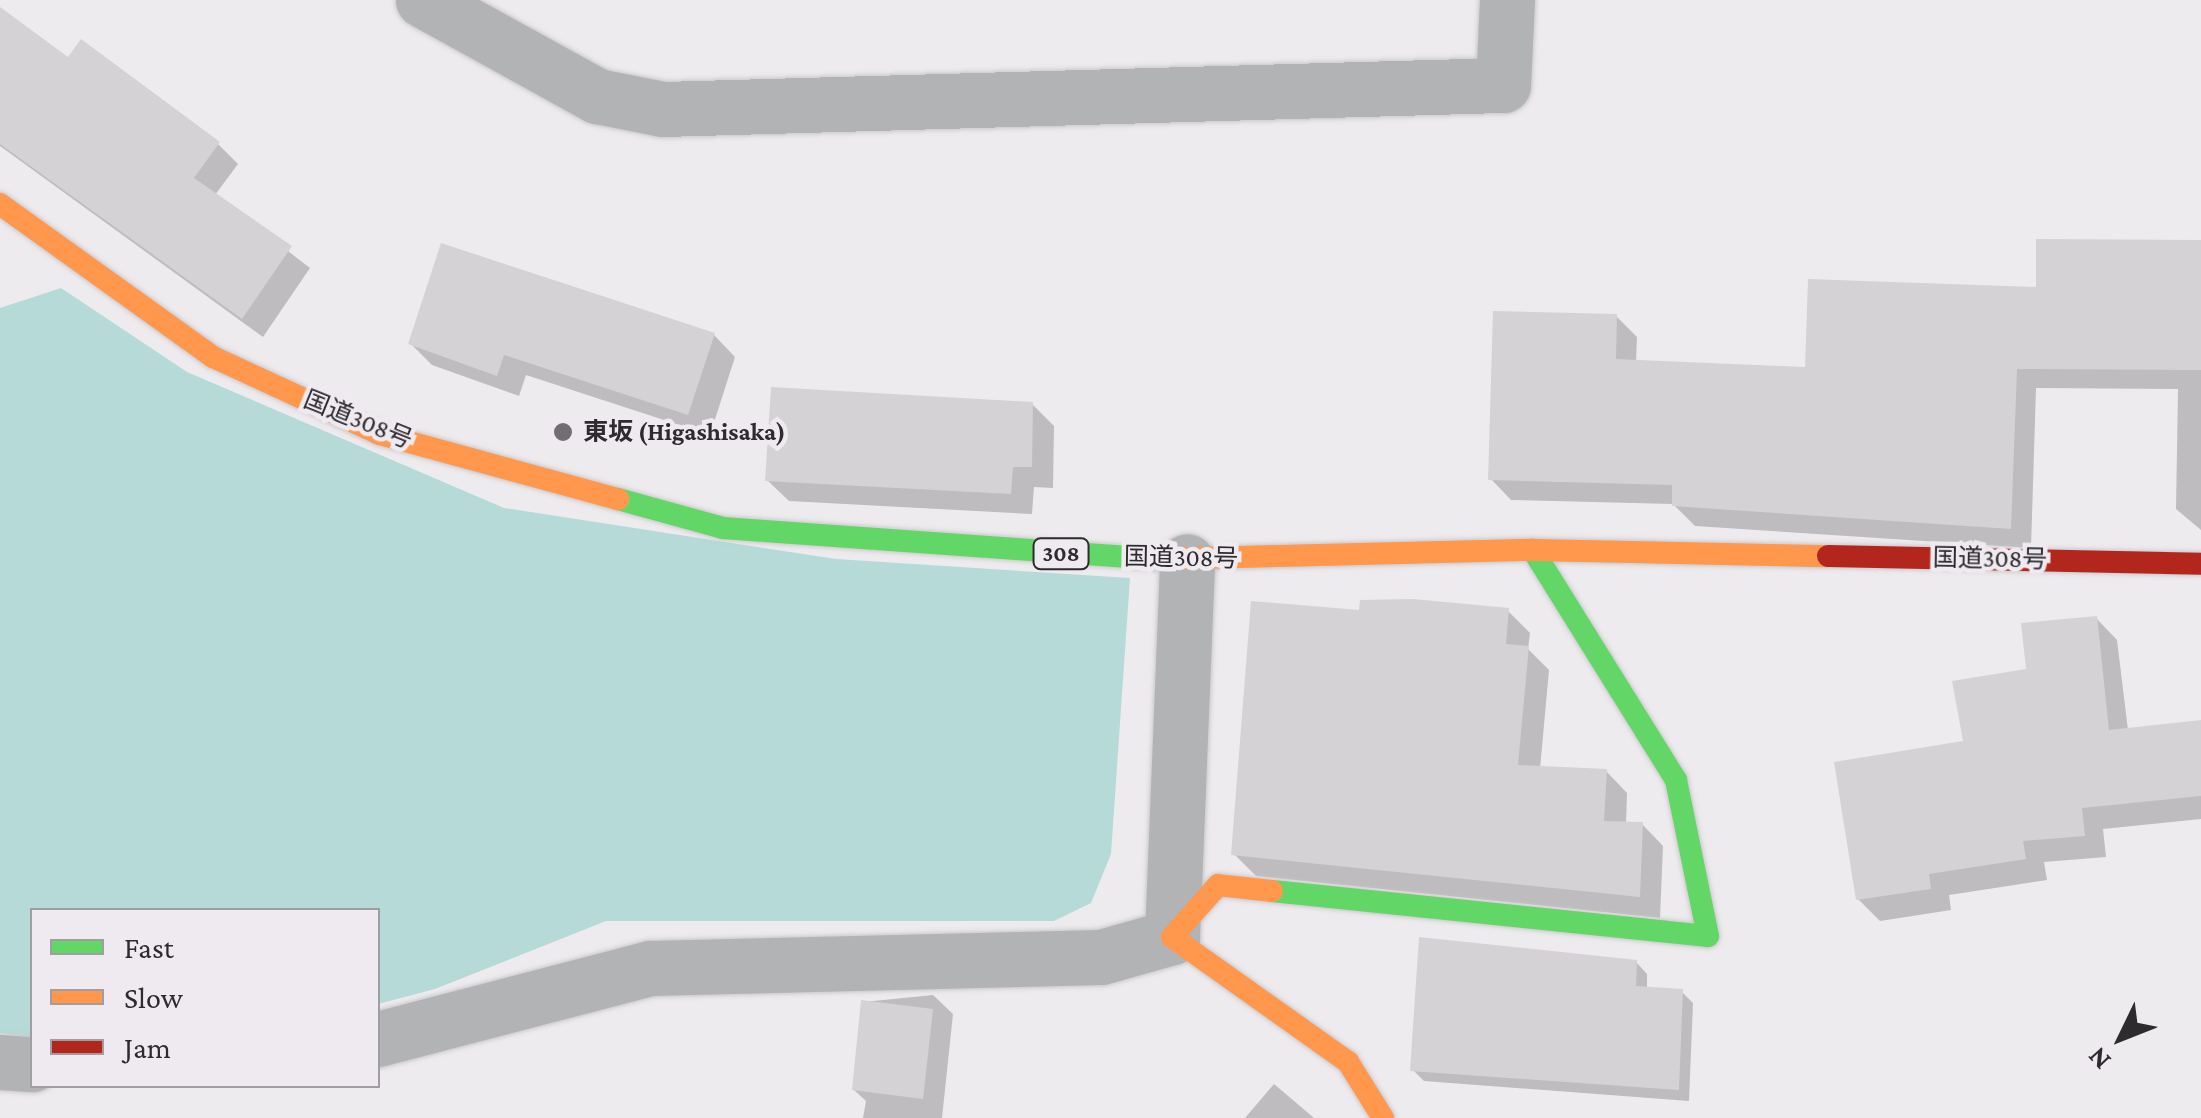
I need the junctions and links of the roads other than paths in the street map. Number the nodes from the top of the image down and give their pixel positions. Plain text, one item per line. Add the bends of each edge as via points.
1 (423, 0) edge
2 (1507, 0) edge
3 (0, 204) edge
4 (1533, 550) junction
5 (1187, 561) junction
6 (2201, 564) edge
7 (1172, 937) junction
8 (380, 1038) edge
9 (0, 1062) edge
10 (30, 1064) edge
11 (1382, 1118) edge

1 - 2 street via 582,90 662,109 1503,86
3 - 5 main road, 国道308号 / 308 via 213,357 380,434 723,528 904,546
4 - 5 main road, 国道308号 / 308
4 - 6 main road, 国道308号 / 308
4 - 7 main road via 1676,780 1708,936 1218,885
5 - 7 street
7 - 8 street via 1101,957 650,968
7 - 11 main road via 1348,1062
9 - 10 street

